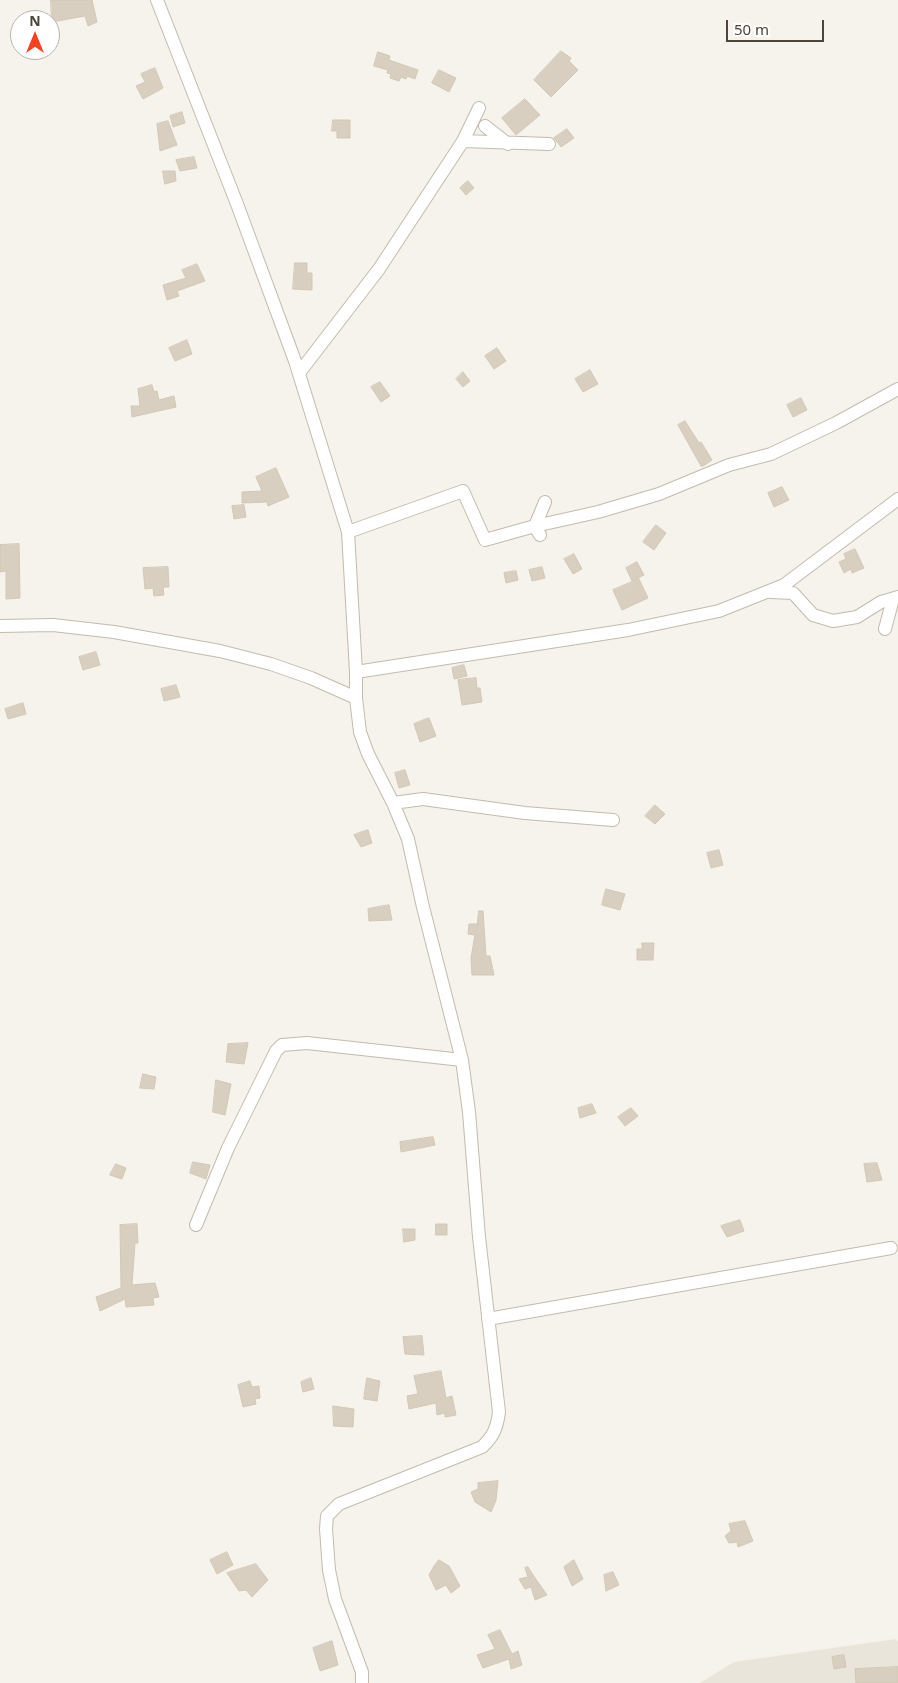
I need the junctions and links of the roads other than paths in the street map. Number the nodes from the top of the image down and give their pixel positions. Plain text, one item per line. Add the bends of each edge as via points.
1 (157, 0) edge
2 (479, 108) dead end
3 (485, 126) dead end
4 (463, 142) junction
5 (508, 144) junction
6 (549, 144) dead end
7 (299, 373) junction
8 (898, 389) edge
9 (898, 499) edge
10 (545, 502) dead end
11 (537, 530) junction
12 (348, 532) junction
13 (766, 592) junction
14 (895, 598) edge
15 (0, 626) edge
16 (885, 629) dead end
17 (356, 672) junction
18 (356, 698) junction
19 (393, 803) junction
20 (613, 820) dead end
21 (462, 1060) junction
22 (196, 1224) dead end
23 (891, 1248) dead end
24 (488, 1319) junction
25 (362, 1683) edge

1 - 7 street
2 - 4 street
3 - 5 street
4 - 5 street
4 - 7 street via 379,269
5 - 6 street
7 - 12 street
8 - 11 street via 771,454 729,464 650,497
9 - 13 street via 784,585
10 - 11 street
11 - 12 street via 485,540 463,491
12 - 17 street
13 - 14 street via 793,593 813,615 832,621 856,617 881,602
13 - 17 street via 719,611 628,630
14 - 16 street
15 - 18 street via 53,625 220,651 271,664
17 - 18 street
18 - 19 street via 360,732
19 - 20 street via 423,799 526,813
19 - 21 street via 408,839
21 - 22 street via 308,1043 282,1045 276,1051 228,1148
21 - 24 street
23 - 24 street
24 - 25 street via 499,1412 492,1439 482,1447 339,1504 327,1516 329,1570 335,1599 362,1672

